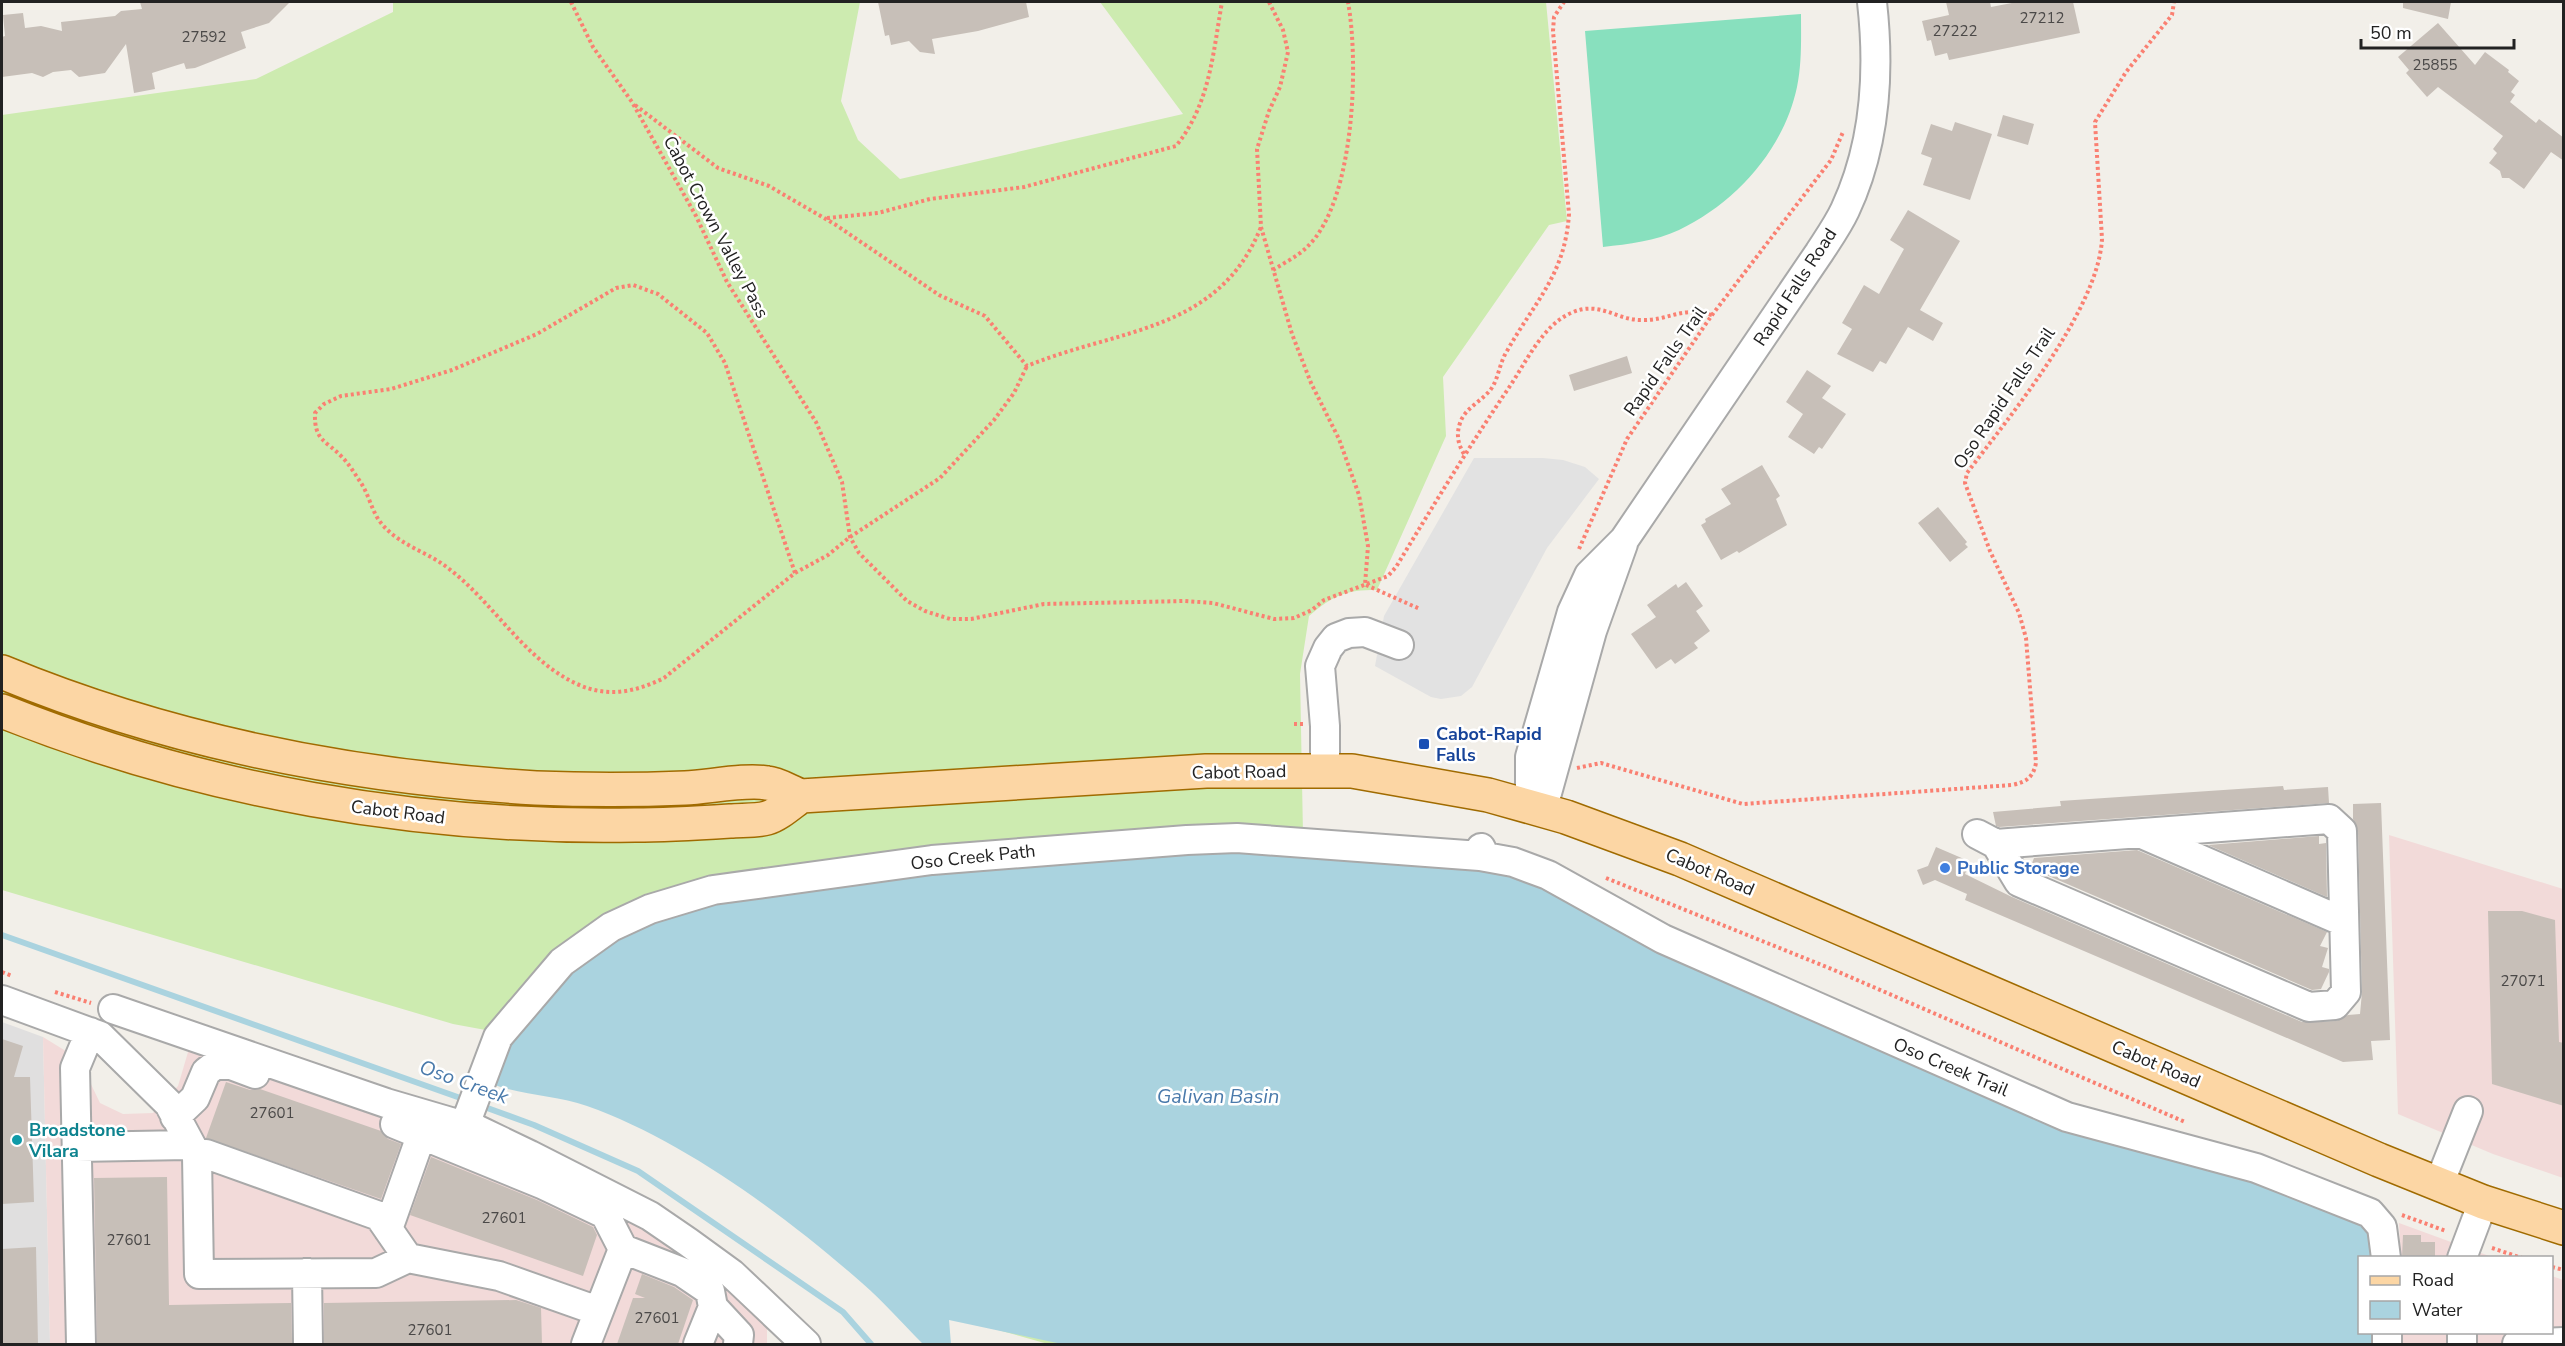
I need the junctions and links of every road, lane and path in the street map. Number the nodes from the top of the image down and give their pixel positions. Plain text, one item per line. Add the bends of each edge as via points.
1 (571, 2) edge
2 (1222, 2) edge
3 (1269, 2) edge
4 (1348, 2) edge
5 (1564, 2) edge
6 (1872, 2) edge
7 (2174, 2) edge
8 (632, 102) junction
9 (1845, 124) dead end
10 (825, 218) junction
11 (1261, 227) junction
12 (1273, 270) junction
13 (1712, 315) junction
14 (1027, 366) junction
15 (1464, 454) junction
16 (850, 537) junction
17 (1624, 540) junction
18 (1578, 554) dead end
19 (795, 573) junction
20 (1365, 585) junction
21 (1420, 609) dead end
22 (1400, 645) dead end
23 (2, 672) edge
24 (2, 711) edge
25 (1556, 764) junction
26 (1326, 770) junction
27 (801, 796) junction
28 (1530, 807) junction
29 (2139, 833) junction
30 (1481, 852) joint
31 (1598, 875) dead end
32 (2344, 922) junction
33 (2, 972) edge
34 (21, 979) dead end
35 (51, 990) dead end
36 (2, 1000) edge
37 (113, 1009) joint
38 (90, 1032) junction
39 (2468, 1111) dead end
40 (175, 1117) junction
41 (467, 1120) junction
42 (2188, 1123) dead end
43 (422, 1134) junction
44 (77, 1147) junction
45 (192, 1150) junction
46 (2439, 1184) junction
47 (2483, 1202) junction
48 (2370, 1213) junction
49 (2564, 1228) edge
50 (388, 1229) junction
51 (2446, 1231) dead end
52 (2492, 1248) dead end
53 (623, 1249) junction
54 (2386, 1256) edge
55 (2462, 1256) edge
56 (2519, 1256) edge
57 (408, 1258) junction
58 (307, 1273) junction
59 (713, 1306) junction
60 (598, 1311) junction
61 (2564, 1342) edge
62 (81, 1344) edge
63 (308, 1344) edge
64 (586, 1344) edge
65 (699, 1344) edge
66 (738, 1344) edge
67 (806, 1344) edge
68 (2517, 1344) edge

1 - 8 path, Cabot Crown Valley Pass via 593,47
2 - 10 path via 1209,81 1191,128 1176,146 1024,187 930,199 878,213
3 - 11 path via 1283,30 1288,52 1280,87 1257,149
4 - 12 path via 1352,25 1351,108 1342,179 1328,218 1308,246
5 - 15 path via 1554,17 1553,31 1568,236 1553,278 1505,353 1493,386 1460,420 1457,435
6 - 17 street, Rapid Falls Road via 1877,40 1875,105 1845,210
7 - 25 path, Oso Rapid Falls Trail via 2172,15 2126,72 2095,122 2103,239 2094,281 2040,375 1967,473 1965,483 2026,638 2034,774 2024,783 2012,785 1743,804 1601,763 1574,769
8 - 10 path via 718,168 769,186
8 - 16 path, Cabot Crown Valley Pass via 709,239 727,282 816,422 843,482
9 - 13 path, Rapid Falls Trail via 1831,160
10 - 14 path via 939,295 985,316
11 - 12 path
11 - 14 path via 1251,252 1209,299 1160,324
12 - 20 path via 1292,334 1339,439 1359,495 1368,546
13 - 15 path via 1694,310 1643,321 1606,309 1586,308 1569,313 1544,336
13 - 18 path, Rapid Falls Trail via 1627,439
14 - 16 path via 994,420 940,478
15 - 20 path via 1396,567 1388,576
16 - 19 path via 828,555
16 - 20 path via 859,554 907,601 950,619 971,619 1044,604 1185,601 1213,603 1274,620 1294,618 1324,600
17 - 25 street, Rapid Falls Road via 1592,631
17 - 28 street, Rapid Falls Road via 1589,575 1572,612 1530,758
19 - 19 path via 664,678 641,690 615,694 577,684 534,654 467,583 440,562 406,545 380,523 362,485 342,457 321,440 315,427 315,413 341,396 391,389 452,369 537,334 616,288 633,285 658,294 707,333 725,363
20 - 21 path
22 - 26 street via 1365,632 1336,638 1329,648 1320,666
23 - 27 main road, Cabot Road via 144,722 337,767 465,784 575,790 767,783
24 - 27 main road, Cabot Road via 137,759 232,783 330,804 458,819 555,825 676,825 768,818
25 - 28 street, Rapid Falls Road via 1547,793
26 - 27 main road, Cabot Road via 1206,771
26 - 28 main road, Cabot Road via 1397,777
28 - 46 main road, Cabot Road via 1680,859
29 - 32 street
29 - 32 street via 2328,819 2342,831
29 - 32 street via 1986,838 2019,882 2309,1007 2335,1005 2346,992
30 - 41 street, Oso Creek Path via 1237,838 1186,840 932,860 713,890 650,909 611,927 562,962 498,1037
30 - 48 street, Oso Creek Trail via 1548,875 1663,939 2067,1117 2256,1168
31 - 42 path via 1834,969
33 - 34 path
35 - 37 path
36 - 38 street
37 - 41 street via 386,1102
38 - 40 street via 100,1036 136,1071 169,1104
38 - 44 street via 75,1068
39 - 46 street
40 - 43 street via 195,1098 206,1072 215,1065 231,1065
40 - 45 street
41 - 67 street via 650,1216 732,1274
43 - 50 street
43 - 53 street via 605,1214
44 - 45 street
44 - 62 street
45 - 50 street via 379,1216
45 - 58 street via 199,1274
46 - 47 main road, Cabot Road
47 - 49 main road, Cabot Road
47 - 55 street
48 - 51 path via 2386,1209
48 - 54 street via 2382,1227
50 - 57 street
52 - 56 path
53 - 59 street via 682,1272 710,1291
53 - 60 street
57 - 58 street via 376,1273
57 - 60 street via 499,1276
58 - 63 street
59 - 65 street
59 - 66 street via 739,1335
60 - 64 street
61 - 68 street

